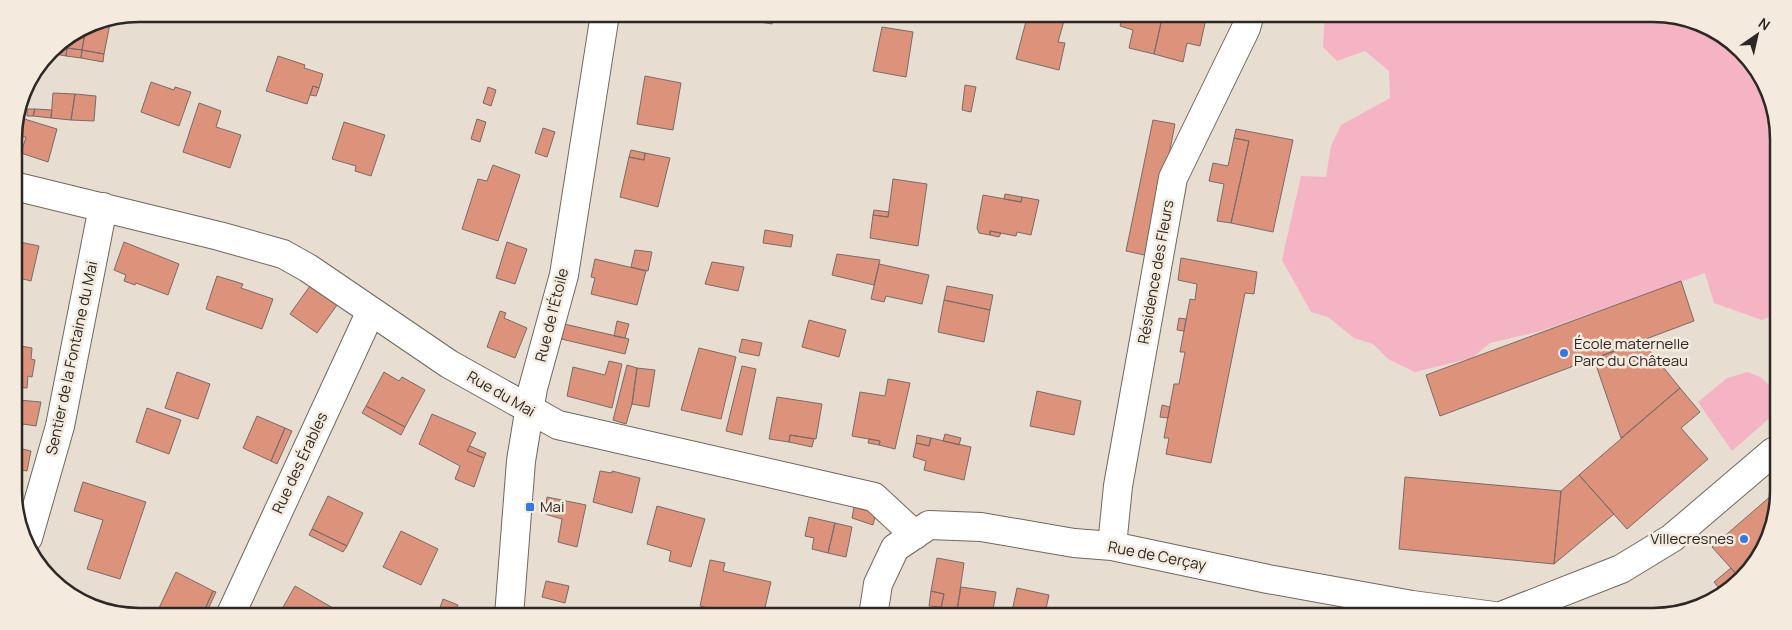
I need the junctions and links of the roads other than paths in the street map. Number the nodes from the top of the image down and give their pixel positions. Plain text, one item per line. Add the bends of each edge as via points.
1 (604, 22) edge
2 (1248, 22) edge
3 (23, 188) edge
4 (103, 206) junction
5 (371, 311) junction
6 (530, 411) junction
7 (1770, 455) edge
8 (30, 531) edge
9 (915, 535) junction
10 (1112, 546) junction
11 (1428, 607) edge
12 (1524, 607) edge
13 (234, 608) edge
14 (510, 608) edge
15 (874, 608) edge

1 - 6 street, Rue de l'Étoile via 564,275 533,388
2 - 10 street, Résidence des Fleurs via 1173,178 1118,486
3 - 4 street, Rue du Mai
4 - 5 street, Rue du Mai via 283,254
4 - 8 street, Sentier de la Fontaine du Mai via 60,426
5 - 6 street, Rue du Mai via 448,364
5 - 13 street, Rue des Érables
6 - 9 street, Rue du Mai via 558,425 874,497
6 - 14 street, Rue de l'Étoile via 516,515
7 - 12 street via 1672,538 1621,569
9 - 10 street, Rue de Cerçay via 930,525 981,527
9 - 15 street, Rue de Cerçay via 895,548 878,584
10 - 11 street, Rue de Cerçay

